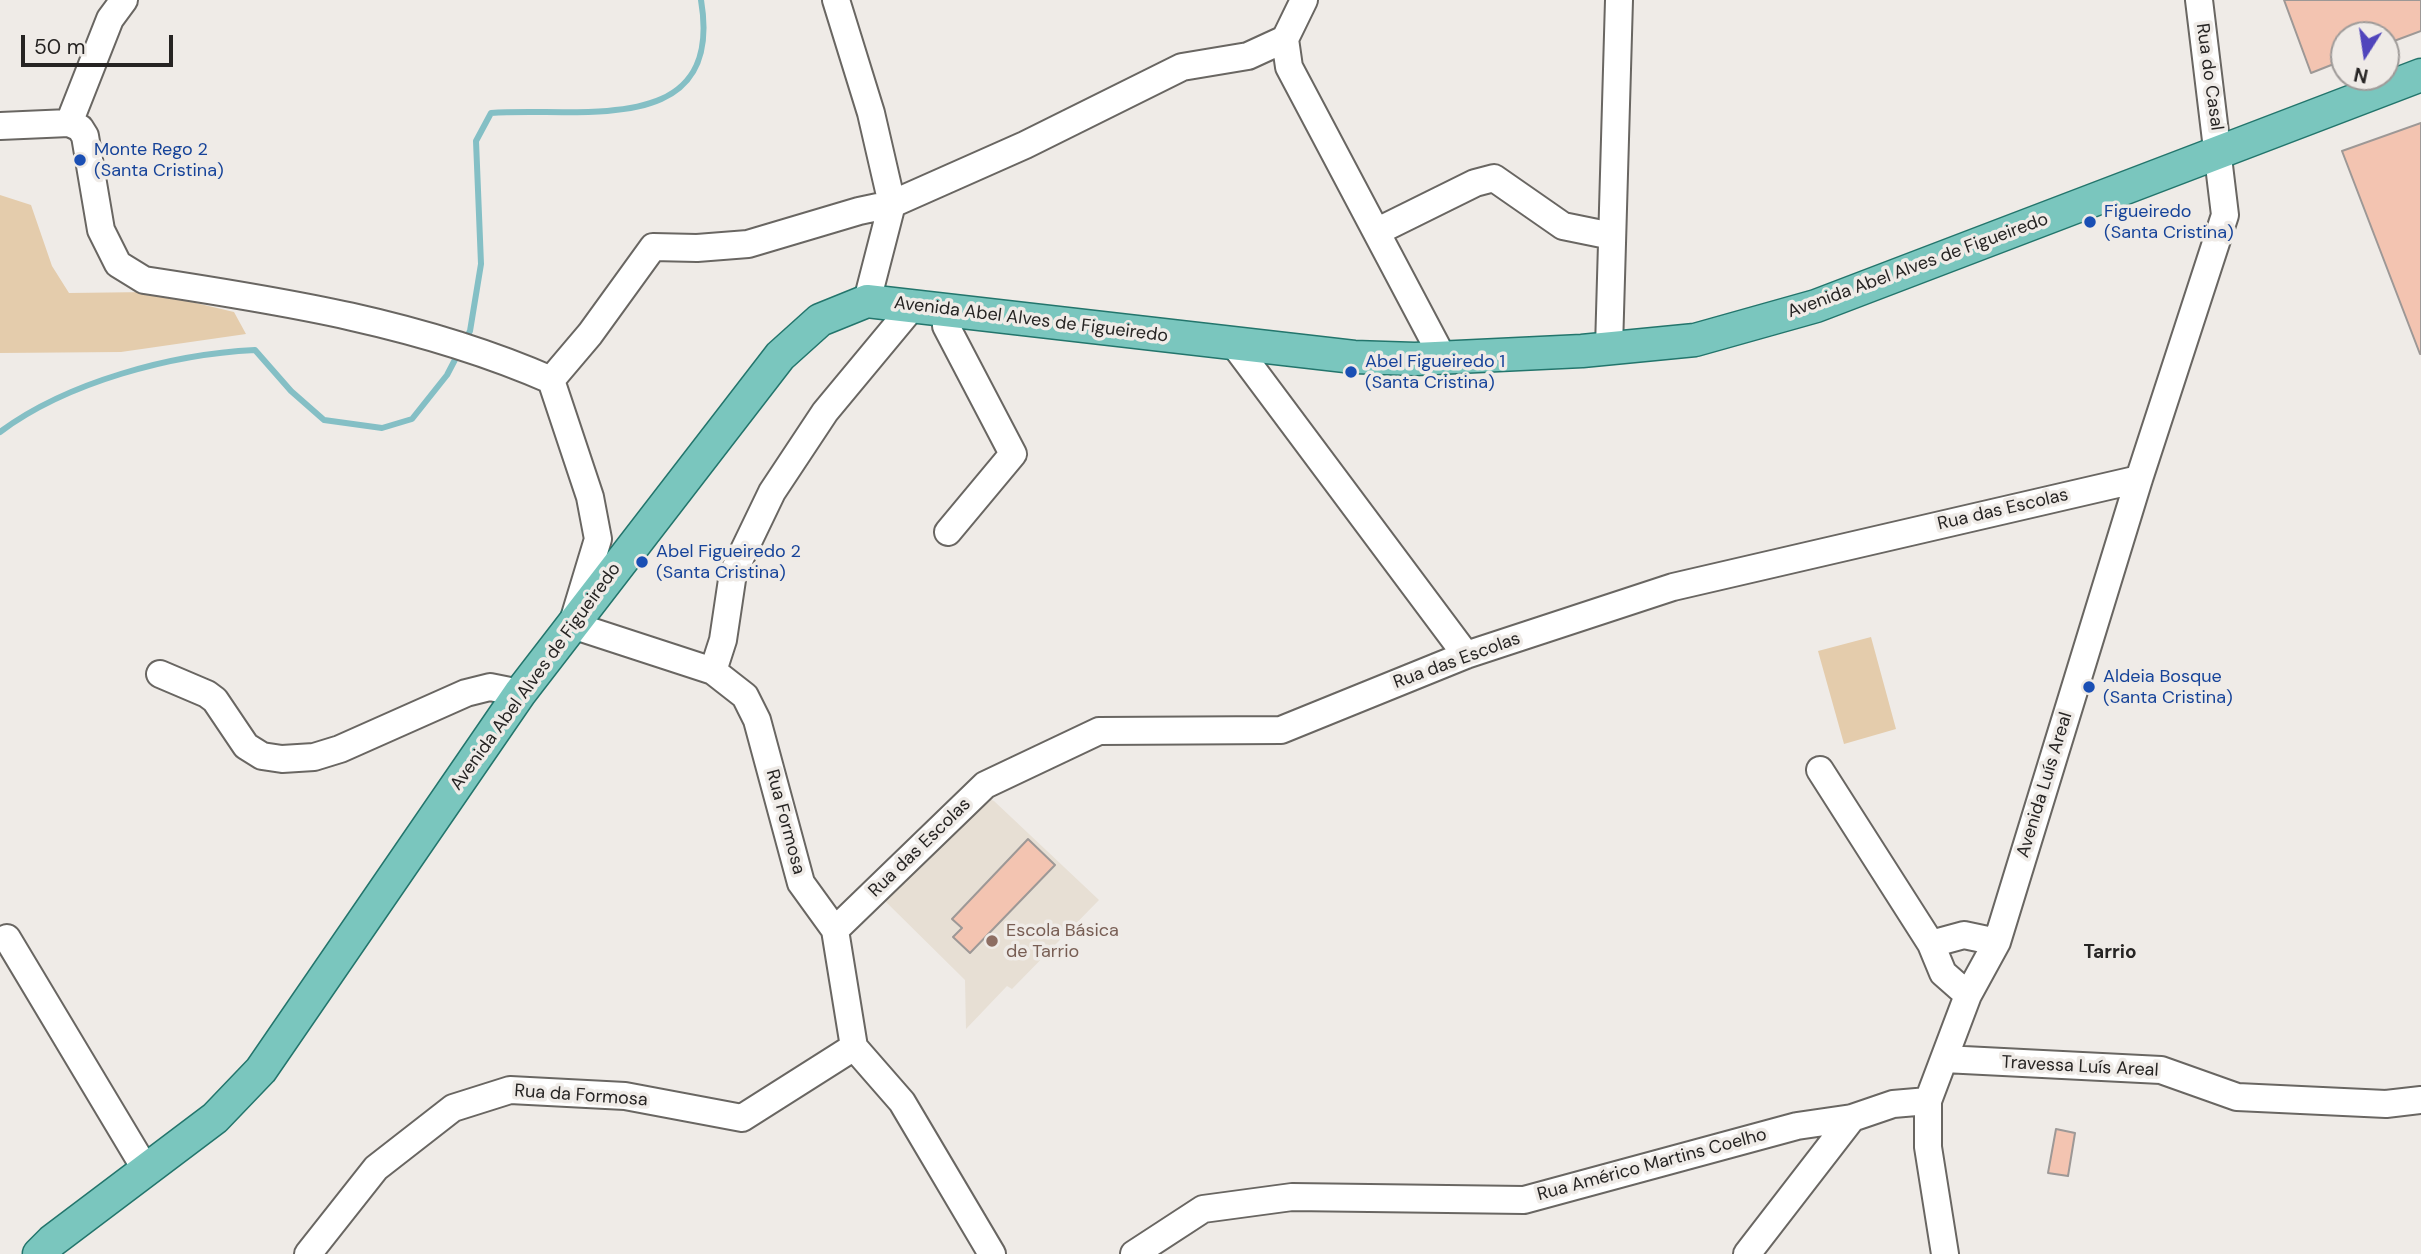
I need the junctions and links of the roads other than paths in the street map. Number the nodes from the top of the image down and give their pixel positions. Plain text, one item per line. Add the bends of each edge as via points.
1 (124, 0) edge
2 (836, 0) edge
3 (1304, 0) edge
4 (1619, 0) edge
5 (2199, 0) edge
6 (1285, 39) junction
7 (2421, 75) edge
8 (69, 123) junction
9 (0, 127) edge
10 (2219, 154) junction
11 (892, 204) junction
12 (1378, 231) junction
13 (1612, 236) junction
14 (867, 301) junction
15 (913, 306) junction
16 (948, 309) junction
17 (1233, 344) junction
18 (1609, 348) junction
19 (1443, 358) junction
20 (551, 380) junction
21 (2139, 478) junction
22 (948, 533) dead end
23 (572, 625) junction
24 (1466, 655) junction
25 (713, 671) junction
26 (160, 674) dead end
27 (520, 693) junction
28 (1821, 771) dead end
29 (835, 930) junction
30 (7, 937) dead end
31 (1997, 942) junction
32 (1931, 944) junction
33 (1968, 995) junction
34 (854, 1047) junction
35 (1944, 1059) junction
36 (2421, 1100) edge
37 (1928, 1101) junction
38 (1852, 1118) junction
39 (146, 1170) junction
40 (39, 1254) edge
41 (308, 1254) edge
42 (992, 1254) edge
43 (1134, 1254) edge
44 (1747, 1254) edge
45 (1945, 1254) edge

1 - 8 street via 110,19
2 - 11 street via 871,113
3 - 6 street
4 - 13 street
5 - 10 street, Rua do Casal
6 - 11 street via 1248,56 1182,67
6 - 12 street via 1289,67
7 - 10 main road, Avenida Abel Alves de Figueiredo
8 - 9 street
8 - 20 street via 85,136 101,230 118,264 144,280 355,315
10 - 18 main road, Avenida Abel Alves de Figueiredo via 1816,306 1695,340
10 - 21 street, Avenida Luís Areal via 2225,215
11 - 14 street
11 - 20 street via 748,244 653,247
12 - 13 street via 1494,178 1563,226
12 - 19 street
13 - 18 street
14 - 15 main road, Avenida Abel Alves de Figueiredo
14 - 23 main road, Avenida Abel Alves de Figueiredo via 820,320 780,356
15 - 16 main road, Avenida Abel Alves de Figueiredo
15 - 25 street via 825,412 772,492 733,573 723,640
16 - 17 main road, Avenida Abel Alves de Figueiredo
16 - 22 street via 946,326 1013,454
17 - 19 main road, Avenida Abel Alves de Figueiredo via 1354,357
17 - 24 street
18 - 19 main road, Avenida Abel Alves de Figueiredo
20 - 23 street via 590,497 598,539
21 - 24 street, Rua das Escolas via 1674,587
21 - 31 street, Avenida Luís Areal
23 - 25 street, Rua Formosa
23 - 27 main road, Avenida Abel Alves de Figueiredo
24 - 29 street, Rua das Escolas via 1281,730 1099,731 985,785
25 - 29 street, Rua Formosa via 745,696 757,720 801,883
26 - 27 street via 207,694 246,746 282,759 340,749 466,693 490,687
27 - 39 main road, Avenida Abel Alves de Figueiredo via 261,1070 215,1118
28 - 32 street
29 - 34 street, Rua Formosa
30 - 39 street
31 - 32 street via 1964,935
31 - 33 street, Avenida Luís Areal
32 - 33 street via 1943,973
33 - 35 street, Avenida Luís Areal
34 - 41 street, Rua da Formosa via 742,1118 625,1096 510,1090 453,1108 376,1168
34 - 42 street via 902,1102
35 - 36 street, Travessa Luís Areal via 2161,1070 2237,1097 2386,1104
35 - 37 street, Avenida Luís Areal
37 - 38 street, Rua Américo Martins Coelho via 1893,1104
37 - 45 street, Avenida Luís Areal via 1928,1147
38 - 43 street, Rua Américo Martins Coelho via 1797,1126 1524,1199 1292,1197 1203,1209
38 - 44 street
39 - 40 main road, Avenida Abel Alves de Figueiredo

